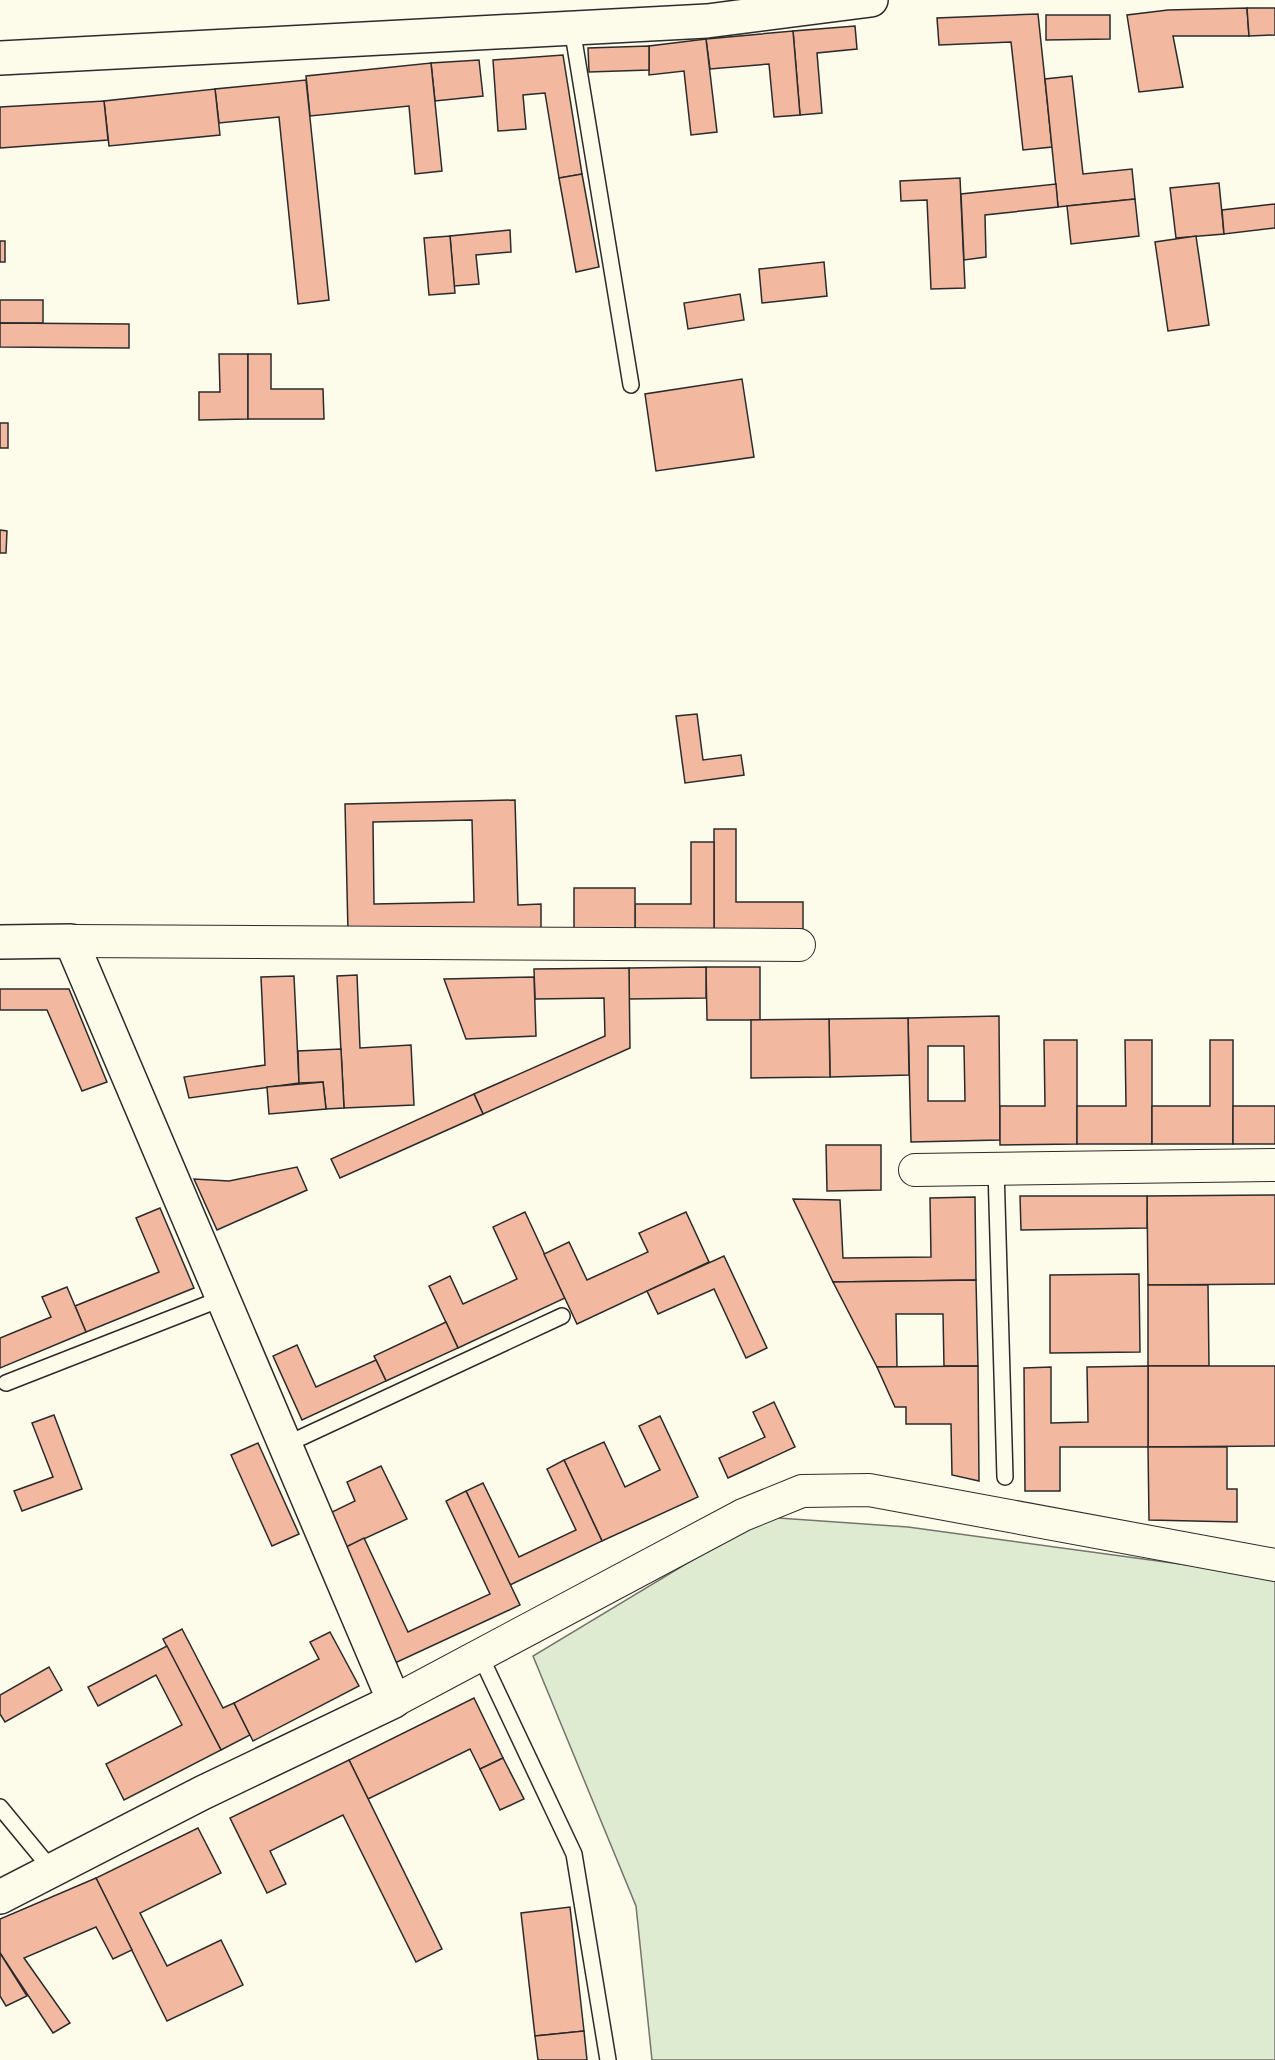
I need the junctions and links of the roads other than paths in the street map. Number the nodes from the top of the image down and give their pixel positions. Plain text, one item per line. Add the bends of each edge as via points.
1 (871, 0) edge
2 (572, 28) junction
3 (0, 58) edge
4 (631, 385) dead end
5 (71, 941) junction
6 (0, 942) edge
7 (799, 945) dead end
8 (1275, 1165) edge
9 (996, 1169) junction
10 (915, 1170) dead end
11 (223, 1298) junction
12 (562, 1316) dead end
13 (6, 1383) dead end
14 (285, 1445) junction
15 (1005, 1477) dead end
16 (1275, 1565) edge
17 (480, 1655) junction
18 (394, 1701) junction
19 (0, 1807) edge
20 (52, 1870) junction
21 (0, 1897) edge
22 (608, 2060) edge

1 - 2 street via 707,21
2 - 3 street
2 - 4 lane
5 - 6 street
5 - 7 street
5 - 11 street
8 - 9 street
9 - 10 street
9 - 15 lane
11 - 13 lane
11 - 14 street
12 - 14 lane
14 - 18 street
16 - 17 street via 869,1490 802,1491 743,1515
17 - 18 street
17 - 22 lane via 574,1854
18 - 20 street
19 - 20 lane
20 - 21 street

